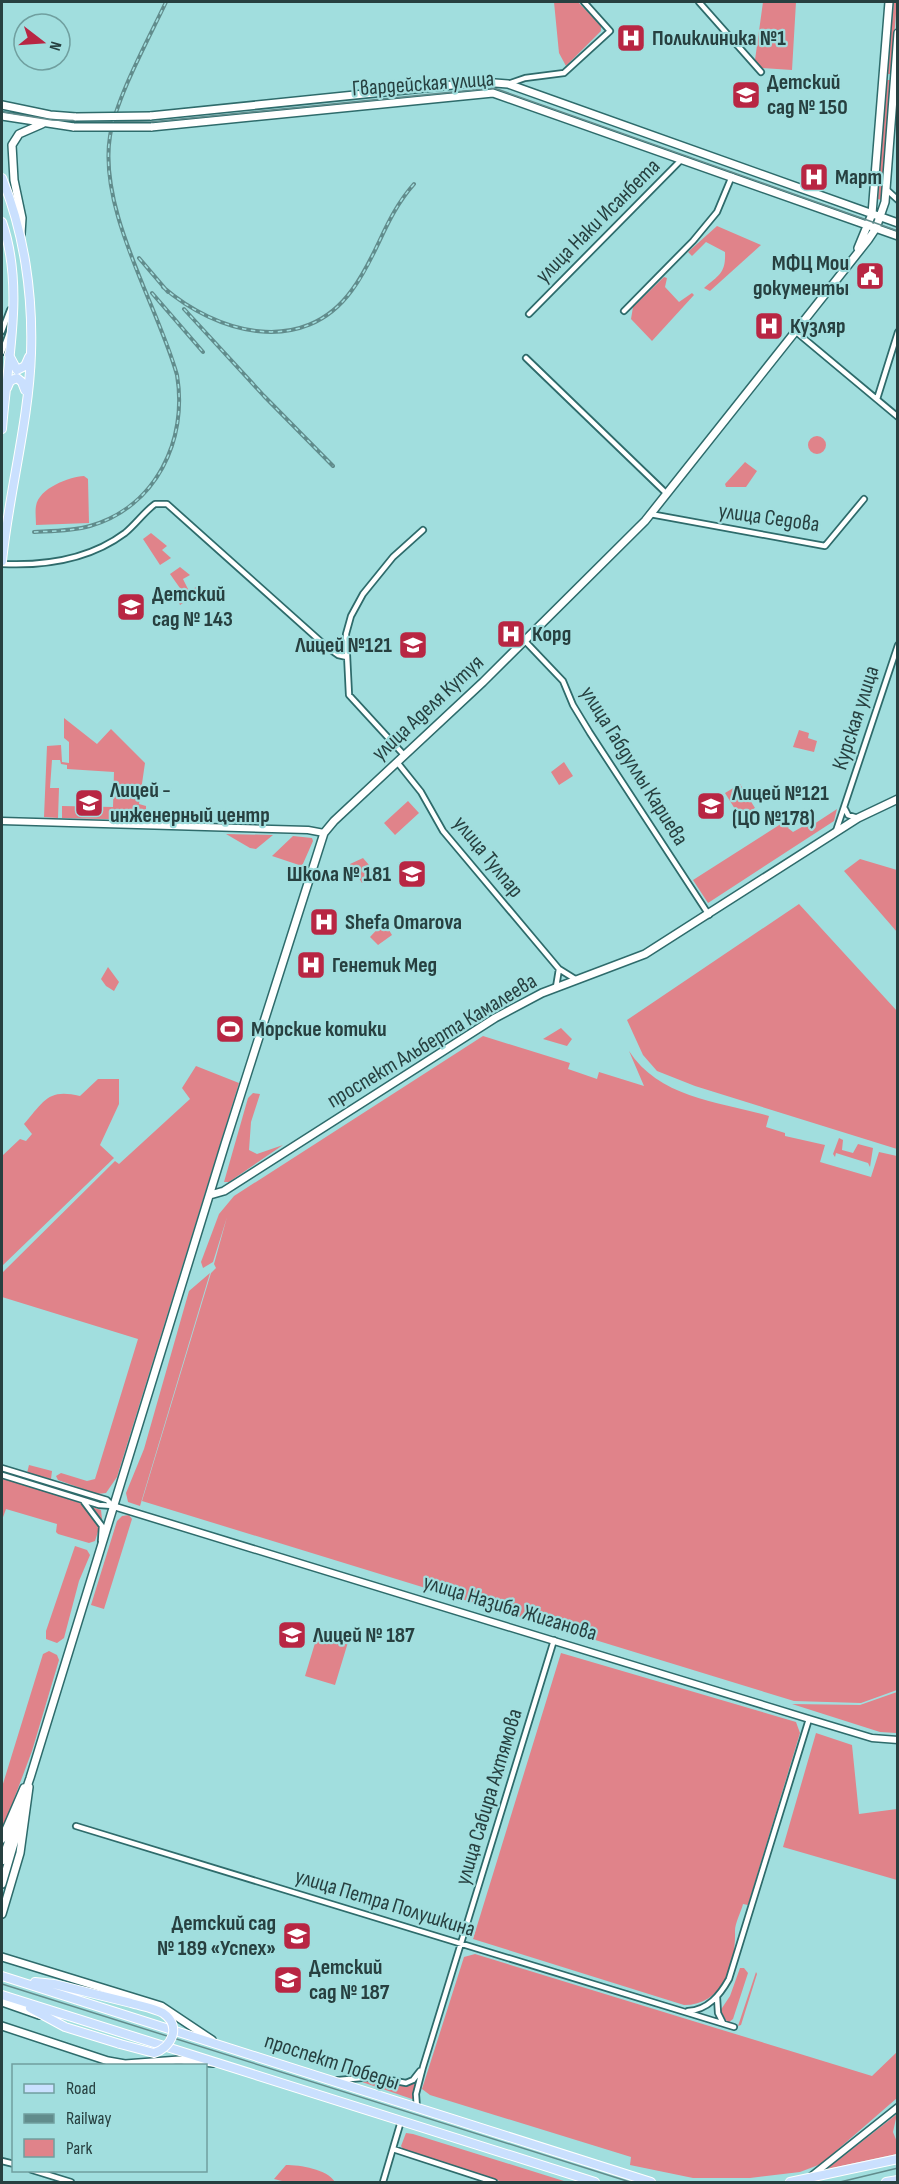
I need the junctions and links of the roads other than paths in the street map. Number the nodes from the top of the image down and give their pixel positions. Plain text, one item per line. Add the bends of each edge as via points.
1 (584, 2) edge
2 (699, 2) edge
3 (889, 2) edge
4 (897, 33) edge
5 (761, 72) dead end
6 (884, 77) junction
7 (894, 77) junction
8 (508, 84) junction
9 (310, 99) junction
10 (2, 105) edge
11 (311, 111) junction
12 (2, 116) edge
13 (42, 124) junction
14 (650, 136) junction
15 (647, 146) junction
16 (682, 159) junction
17 (732, 176) junction
18 (2, 178) edge
19 (886, 188) junction
20 (897, 200) edge
21 (872, 214) junction
22 (881, 217) junction
23 (2, 222) edge
24 (897, 222) edge
25 (868, 225) junction
26 (876, 228) junction
27 (897, 236) edge
28 (21, 237) junction
29 (857, 251) junction
30 (14, 296) junction
31 (624, 311) dead end
32 (529, 314) dead end
33 (2, 331) edge
34 (795, 331) junction
35 (897, 332) edge
36 (5, 352) edge
37 (31, 355) junction
38 (526, 358) dead end
39 (26, 395) junction
40 (877, 399) junction
41 (4, 401) junction
42 (897, 417) edge
43 (2, 429) edge
44 (667, 494) junction
45 (864, 499) dead end
46 (650, 514) junction
47 (423, 530) dead end
48 (2, 562) edge
49 (524, 640) junction
50 (897, 645) edge
51 (346, 657) junction
52 (404, 756) junction
53 (397, 762) junction
54 (897, 799) edge
55 (847, 801) junction
56 (858, 818) junction
57 (2, 821) edge
58 (324, 833) junction
59 (835, 833) junction
60 (709, 915) junction
61 (559, 969) junction
62 (575, 979) junction
63 (556, 987) junction
64 (210, 1195) junction
65 (2, 1467) edge
66 (2, 1475) edge
67 (82, 1500) junction
68 (113, 1506) junction
69 (100, 1551) junction
70 (554, 1640) junction
71 (809, 1719) junction
72 (897, 1740) edge
73 (30, 1779) junction
74 (76, 1826) dead end
75 (2, 1839) edge
76 (2, 1862) edge
77 (2, 1884) edge
78 (2, 1914) edge
79 (461, 1944) junction
80 (2, 1957) edge
81 (2, 1976) edge
82 (18, 1981) junction
83 (2, 1995) edge
84 (717, 1997) junction
85 (13, 1998) junction
86 (2, 2002) edge
87 (684, 2012) junction
88 (54, 2021) junction
89 (725, 2024) junction
90 (2, 2026) edge
91 (734, 2027) dead end
92 (219, 2044) junction
93 (218, 2063) junction
94 (423, 2067) junction
95 (335, 2080) junction
96 (897, 2107) edge
97 (417, 2108) junction
98 (401, 2121) junction
99 (393, 2149) junction
100 (897, 2159) edge
101 (39, 2172) edge
102 (897, 2180) edge
103 (805, 2181) junction
104 (71, 2182) edge
105 (383, 2182) edge
106 (494, 2182) edge
107 (595, 2182) edge
108 (651, 2182) edge
109 (790, 2182) edge
110 (886, 2182) edge

1 - 8 street via 610,31 564,73
2 - 5 street
3 - 6 main road, улица Аделя Кутуя
4 - 7 main road, улица Аделя Кутуя
6 - 7 main road
6 - 21 main road, улица Аделя Кутуя
7 - 19 main road, улица Аделя Кутуя
8 - 9 main road, Гвардейская улица via 482,82
8 - 14 main road, Гвардейская улица
9 - 10 main road, Гвардейская улица, bridge via 150,116 76,117
9 - 11 main road
11 - 13 main road, Гвардейская улица, bridge via 151,127
11 - 15 main road, Гвардейская улица via 493,93
12 - 13 main road, Гвардейская улица
13 - 28 main road via 19,134 12,146
14 - 15 main road
14 - 21 main road, Гвардейская улица
15 - 16 main road, Гвардейская улица
16 - 17 main road, Гвардейская улица
16 - 32 street, улица Наки Исанбета
17 - 25 main road, Гвардейская улица
17 - 31 street via 717,212
18 - 28 main road
19 - 20 street
19 - 22 main road, улица Аделя Кутуя
21 - 22 main road, Гвардейская улица
21 - 25 main road, улица Аделя Кутуя
22 - 24 main road, Гвардейская улица
22 - 26 main road, улица Аделя Кутуя
23 - 30 main road
25 - 26 main road, Гвардейская улица
25 - 29 main road, улица Аделя Кутуя
26 - 27 main road, Гвардейская улица
26 - 29 main road, улица Аделя Кутуя
28 - 37 main road
29 - 34 main road, улица Аделя Кутуя
30 - 33 street
30 - 36 main road
34 - 40 street
34 - 44 main road, улица Аделя Кутуя
35 - 40 street
36 - 37 main road via 17,370 25,366
36 - 41 main road
37 - 39 main road
38 - 44 street
39 - 41 main road via 22,382 14,378 7,385
39 - 48 main road
40 - 42 street
41 - 43 main road
44 - 46 main road, улица Аделя Кутуя
45 - 46 street, улица Седова via 825,546
46 - 49 main road, улица Аделя Кутуя
47 - 51 street via 393,557 363,594 346,634
48 - 51 street via 57,561 83,555 117,538 155,504 167,504 328,648
49 - 52 main road, улица Аделя Кутуя
49 - 60 street, улица Габдуллы Кариева via 563,681 589,732
50 - 55 street, Курская улица
51 - 52 street via 349,695
52 - 53 main road, улица Аделя Кутуя
53 - 58 main road, улица Аделя Кутуя
53 - 61 street, улица Тулпар via 421,792 441,828
54 - 56 main road, проспект Альберта Камалеева
55 - 56 street, Курская улица via 846,814
55 - 59 street, Курская улица
56 - 59 main road, проспект Альберта Камалеева
57 - 58 street
58 - 64 main road
59 - 60 main road, проспект Альберта Камалеева
60 - 62 main road, проспект Альберта Камалеева via 645,954
61 - 62 street, улица Тулпар
61 - 63 street
62 - 63 main road, проспект Альберта Камалеева
63 - 64 main road, проспект Альберта Камалеева via 495,1018 224,1191
64 - 68 main road
65 - 68 street via 107,1500
66 - 67 street
67 - 68 street
67 - 69 street via 102,1526
68 - 69 main road
68 - 70 street, улица Назиба Жиганова
69 - 73 main road
70 - 71 street, улица Назиба Жиганова
70 - 79 street, улица Сабира Ахтямова
71 - 72 street, улица Назиба Жиганова via 872,1738
71 - 84 street via 736,1960
73 - 75 main road via 17,1797
73 - 76 main road
73 - 77 main road
73 - 78 main road via 20,1853
74 - 79 street, улица Петра Полушкина
79 - 87 street, улица Петра Полушкина
79 - 94 street, улица Сабира Ахтямова
80 - 92 main road via 161,2006
81 - 82 main road, проспект Победы
82 - 88 main road, bridge via 54,1984 163,2013 171,2022 173,2037 168,2046 154,2053
82 - 92 main road, проспект Победы
83 - 85 main road, проспект Победы
84 - 87 street via 696,2011
84 - 89 street via 718,2013
85 - 88 main road
85 - 93 main road, проспект Победы
86 - 88 main road
87 - 89 street, улица Петра Полушкина
89 - 91 street, улица Петра Полушкина
90 - 93 main road via 125,2064 179,2060
92 - 95 main road, проспект Победы
93 - 98 main road, проспект Победы
94 - 95 street via 416,2078 406,2083 374,2077
94 - 97 street, улица Сабира Ахтямова via 416,2094
95 - 97 main road, проспект Победы
96 - 103 street
97 - 108 main road, проспект Победы
98 - 99 street
98 - 107 main road, проспект Победы
99 - 105 street
99 - 106 street
100 - 103 main road
101 - 104 street
102 - 110 main road
103 - 109 main road

